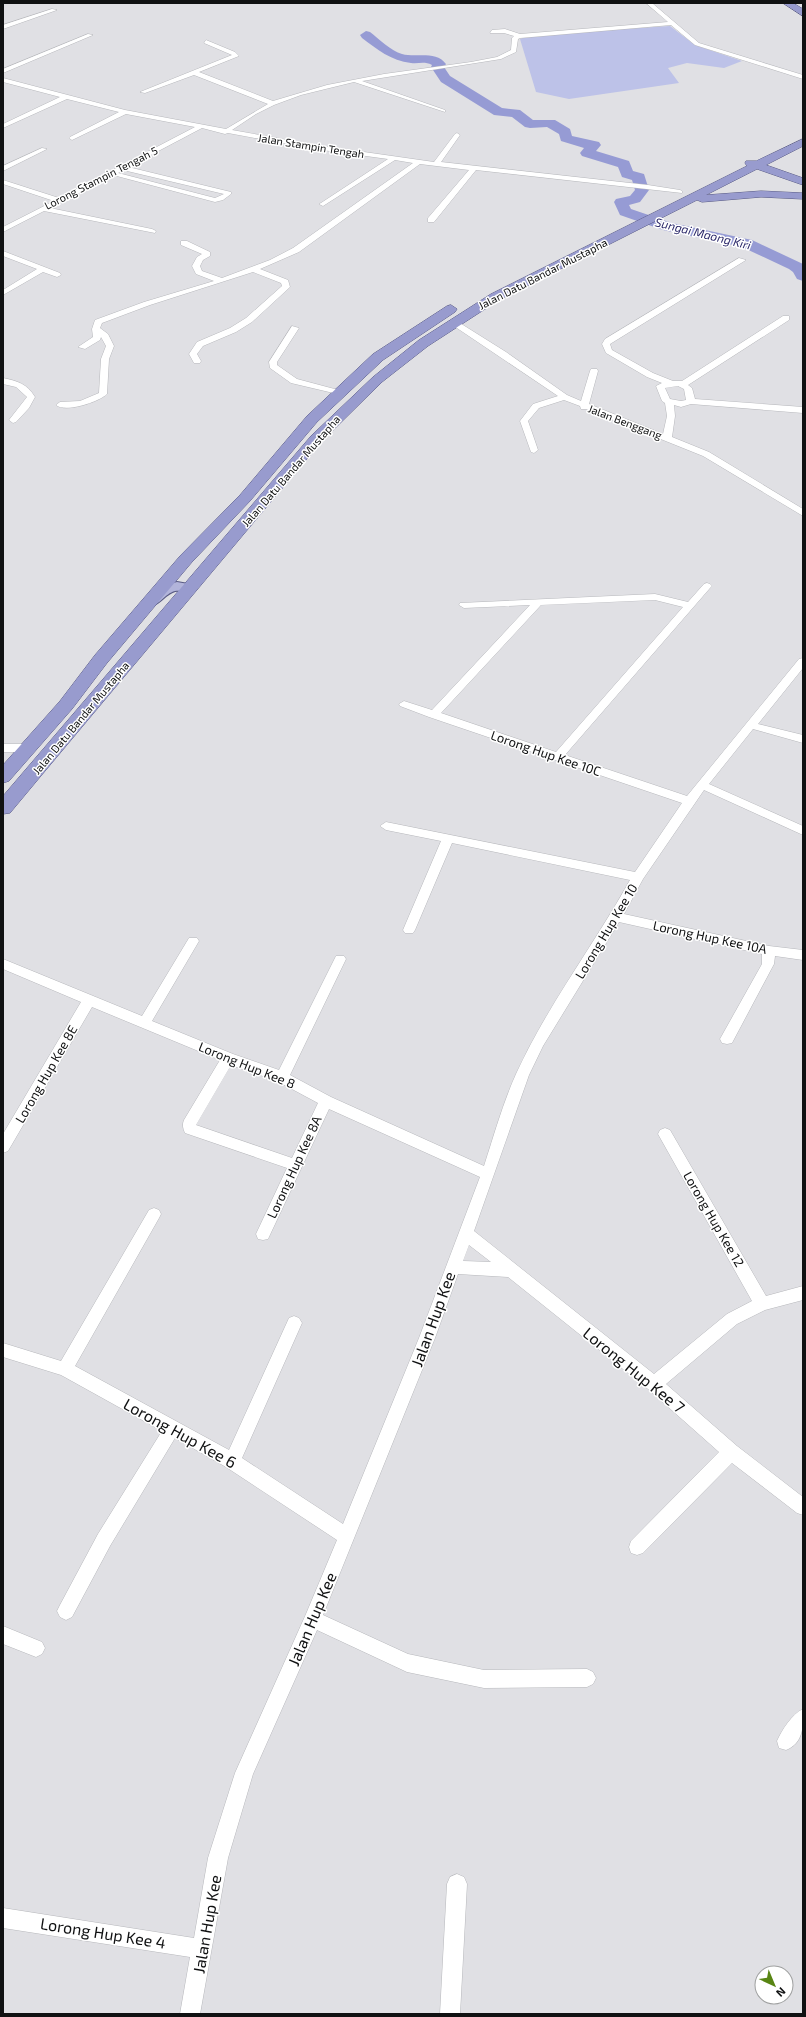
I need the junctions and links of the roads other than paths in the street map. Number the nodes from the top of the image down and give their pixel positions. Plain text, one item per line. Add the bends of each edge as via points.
1 (649, 3) edge
2 (788, 3) edge
3 (797, 3) edge
4 (803, 5) edge
5 (54, 10) dead end
6 (803, 10) edge
7 (803, 13) edge
8 (673, 23) junction
9 (3, 27) edge
10 (492, 32) dead end
11 (90, 35) dead end
12 (518, 36) junction
13 (206, 42) dead end
14 (3, 71) edge
15 (196, 73) junction
16 (802, 76) edge
17 (3, 80) edge
18 (354, 81) junction
19 (12, 83) junction
20 (3, 88) edge
21 (143, 92) dead end
22 (65, 97) junction
23 (272, 104) junction
24 (442, 111) dead end
25 (125, 112) junction
26 (3, 126) edge
27 (200, 127) junction
28 (225, 132) junction
29 (803, 132) edge
30 (457, 136) dead end
31 (72, 138) dead end
32 (803, 142) edge
33 (44, 149) dead end
34 (393, 159) junction
35 (744, 161) junction
36 (418, 162) junction
37 (436, 164) junction
38 (756, 165) junction
39 (123, 168) junction
40 (474, 168) junction
41 (3, 169) edge
42 (722, 171) junction
43 (112, 173) junction
44 (741, 173) junction
45 (3, 182) edge
46 (803, 182) edge
47 (680, 192) junction
48 (803, 196) edge
49 (59, 200) junction
50 (323, 204) dead end
51 (680, 204) junction
52 (42, 209) junction
53 (642, 218) junction
54 (431, 220) dead end
55 (3, 230) edge
56 (152, 231) dead end
57 (184, 242) dead end
58 (3, 253) edge
59 (742, 260) dead end
60 (252, 269) junction
61 (41, 270) junction
62 (57, 275) dead end
63 (220, 280) junction
64 (3, 293) edge
65 (786, 318) dead end
66 (452, 322) junction
67 (294, 328) dead end
68 (96, 329) junction
69 (82, 347) dead end
70 (197, 361) dead end
71 (594, 371) dead end
72 (650, 375) junction
73 (3, 381) edge
74 (672, 384) junction
75 (683, 384) junction
76 (660, 387) junction
77 (339, 393) junction
78 (564, 397) junction
79 (691, 401) junction
80 (669, 403) junction
81 (678, 404) junction
82 (60, 405) dead end
83 (584, 407) junction
84 (803, 410) edge
85 (671, 416) junction
86 (13, 420) dead end
87 (667, 438) junction
88 (534, 450) dead end
89 (801, 509) edge
90 (707, 586) dead end
91 (189, 588) junction
92 (539, 601) junction
93 (148, 604) junction
94 (464, 605) dead end
95 (689, 605) junction
96 (803, 661) edge
97 (404, 704) dead end
98 (433, 714) junction
99 (750, 725) junction
100 (803, 739) edge
101 (3, 748) edge
102 (28, 748) junction
103 (557, 757) junction
104 (3, 777) edge
105 (702, 785) junction
106 (689, 801) junction
107 (3, 808) edge
108 (386, 826) dead end
109 (803, 831) edge
110 (448, 839) junction
111 (638, 876) junction
112 (616, 917) junction
113 (409, 930) dead end
114 (193, 941) dead end
115 (769, 950) junction
116 (803, 955) edge
117 (340, 959) dead end
118 (3, 964) edge
119 (89, 1000) junction
120 (145, 1022) junction
121 (727, 1039) dead end
122 (228, 1058) junction
123 (282, 1077) junction
124 (326, 1100) junction
125 (665, 1134) dead end
126 (3, 1148) edge
127 (296, 1165) junction
128 (488, 1174) junction
129 (154, 1214) dead end
130 (465, 1233) junction
131 (263, 1234) dead end
132 (452, 1267) junction
133 (511, 1270) junction
134 (803, 1293) edge
135 (762, 1304) junction
136 (294, 1323) dead end
137 (3, 1350) edge
138 (65, 1369) junction
139 (654, 1384) junction
140 (172, 1429) junction
141 (731, 1452) junction
142 (232, 1461) junction
143 (803, 1507) edge
144 (347, 1537) junction
145 (637, 1547) dead end
146 (66, 1611) dead end
147 (313, 1619) junction
148 (3, 1635) edge
149 (36, 1648) dead end
150 (587, 1678) dead end
151 (803, 1718) edge
152 (786, 1741) dead end
153 (456, 1884) dead end
154 (3, 1918) edge
155 (202, 1949) junction
156 (190, 2014) edge
157 (450, 2014) edge

1 - 8 street
2 - 6 highway
2 - 7 highway
3 - 4 highway
5 - 9 street
8 - 12 street
8 - 16 street via 697,44 706,48
10 - 12 street via 505,31
11 - 14 street
12 - 18 street via 515,38 514,51 506,56
13 - 15 street via 236,55
15 - 21 street
15 - 23 street
17 - 19 street, Jalan Stampin Tengah
18 - 23 street
18 - 24 street
19 - 20 street
19 - 22 street, Jalan Stampin Tengah
22 - 25 street, Jalan Stampin Tengah
22 - 26 street
23 - 28 street
25 - 27 street, Jalan Stampin Tengah
25 - 31 street
27 - 28 street, Jalan Stampin Tengah
27 - 39 street, Lorong Stampin Tengah 5
28 - 34 street, Jalan Stampin Tengah
29 - 35 highway, Jalan Datu Bandar Mustapha
30 - 37 street
32 - 38 highway, Jalan Datu Bandar Mustapha
33 - 41 street
34 - 36 street, Jalan Stampin Tengah
34 - 50 street
35 - 38 highway
35 - 42 highway, Jalan Datu Bandar Mustapha
36 - 37 street, Jalan Stampin Tengah
36 - 60 street via 296,250
37 - 40 street, Jalan Stampin Tengah
38 - 44 highway, Jalan Datu Bandar Mustapha
38 - 46 highway
39 - 43 street, Lorong Stampin Tengah 5
39 - 43 street via 229,193 222,199 215,200
40 - 47 street, Jalan Stampin Tengah
40 - 54 street
42 - 44 highway
42 - 47 highway, Jalan Datu Bandar Mustapha
43 - 49 street, Lorong Stampin Tengah 5
44 - 51 highway, Jalan Datu Bandar Mustapha
45 - 49 street
47 - 53 highway, Jalan Datu Bandar Mustapha
48 - 51 highway via 732,195
49 - 52 street, Lorong Stampin Tengah 5
51 - 53 highway, Jalan Datu Bandar Mustapha
52 - 55 street, Lorong Stampin Tengah 5
52 - 56 street
53 - 66 highway, Jalan Datu Bandar Mustapha
53 - 77 highway, Jalan Datu Bandar Mustapha via 446,312 378,357
57 - 63 street via 207,254 196,266 199,272
58 - 61 street
59 - 72 street via 608,341 606,344 609,351
60 - 63 street
60 - 70 street via 285,282 286,287 249,320 200,344 193,354
61 - 62 street
61 - 64 street
63 - 68 street via 107,318 98,322
65 - 75 street
66 - 78 street, Jalan Benggang
66 - 91 highway, Jalan Datu Bandar Mustapha via 368,388 317,438
67 - 77 street via 273,366 294,381
68 - 69 street via 97,338
68 - 82 street via 105,336 110,346 105,359 103,394 89,402
71 - 83 street
72 - 74 street
72 - 76 street
73 - 86 street via 26,388 30,397 26,406
74 - 75 street
74 - 76 street
75 - 79 street via 688,388
76 - 80 street via 665,400
77 - 93 highway, Jalan Datu Bandar Mustapha via 312,419 245,498 186,559
78 - 83 street, Jalan Benggang
78 - 88 street via 536,406 524,421
79 - 81 street
79 - 84 street
80 - 81 street
80 - 85 street
81 - 85 street
83 - 87 street, Jalan Benggang
85 - 87 street
87 - 89 street, Jalan Benggang via 718,460
90 - 95 street
91 - 93 main road via 170,587
91 - 107 highway, Jalan Datu Bandar Mustapha via 62,743
92 - 94 street
92 - 95 street via 655,596
92 - 98 street
93 - 102 highway, Jalan Datu Bandar Mustapha
95 - 103 street
96 - 99 street, Lorong Hup Kee 10
97 - 98 street, Lorong Hup Kee 10C
98 - 103 street, Lorong Hup Kee 10C
99 - 100 street
99 - 105 street, Lorong Hup Kee 10
101 - 102 street
102 - 104 highway, Jalan Datu Bandar Mustapha
103 - 106 street, Lorong Hup Kee 10C
105 - 106 street, Lorong Hup Kee 10
105 - 109 street
106 - 111 street, Lorong Hup Kee 10
108 - 110 street
110 - 111 street
110 - 113 street
111 - 112 street, Lorong Hup Kee 10
112 - 115 street, Lorong Hup Kee 10A
112 - 128 street, Lorong Hup Kee 10 via 538,1043 522,1075
114 - 120 street
115 - 116 street, Lorong Hup Kee 10A
115 - 121 street via 768,964
117 - 123 street
118 - 119 street, Lorong Hup Kee 8
119 - 120 street, Lorong Hup Kee 8
119 - 126 street, Lorong Hup Kee 8E
120 - 122 street, Lorong Hup Kee 8
122 - 123 street, Lorong Hup Kee 8
122 - 127 street via 189,1124 190,1129
123 - 124 street, Lorong Hup Kee 8
124 - 127 street, Lorong Hup Kee 8A
124 - 128 street, Lorong Hup Kee 8
125 - 135 street, Lorong Hup Kee 12
127 - 131 street, Lorong Hup Kee 8A
128 - 130 street, Lorong Hup Kee 10
129 - 138 street
130 - 132 street, Jalan Hup Kee
130 - 133 street, Lorong Hup Kee 7
132 - 133 street
132 - 144 street, Jalan Hup Kee via 427,1338
133 - 139 street, Lorong Hup Kee 7
134 - 135 street
135 - 139 street via 732,1319
136 - 142 street
137 - 138 street, Lorong Hup Kee 6
138 - 140 street, Lorong Hup Kee 6
139 - 141 street, Lorong Hup Kee 7
140 - 142 street, Lorong Hup Kee 6
140 - 146 street via 104,1540
141 - 143 street, Lorong Hup Kee 7
141 - 145 street
142 - 144 street, Lorong Hup Kee 6
144 - 147 street, Jalan Hup Kee
147 - 150 street via 408,1663 484,1679
147 - 155 street, Jalan Hup Kee via 244,1773 218,1858
148 - 149 street
151 - 152 street
153 - 157 street
154 - 155 street, Lorong Hup Kee 4
155 - 156 street, Jalan Hup Kee

